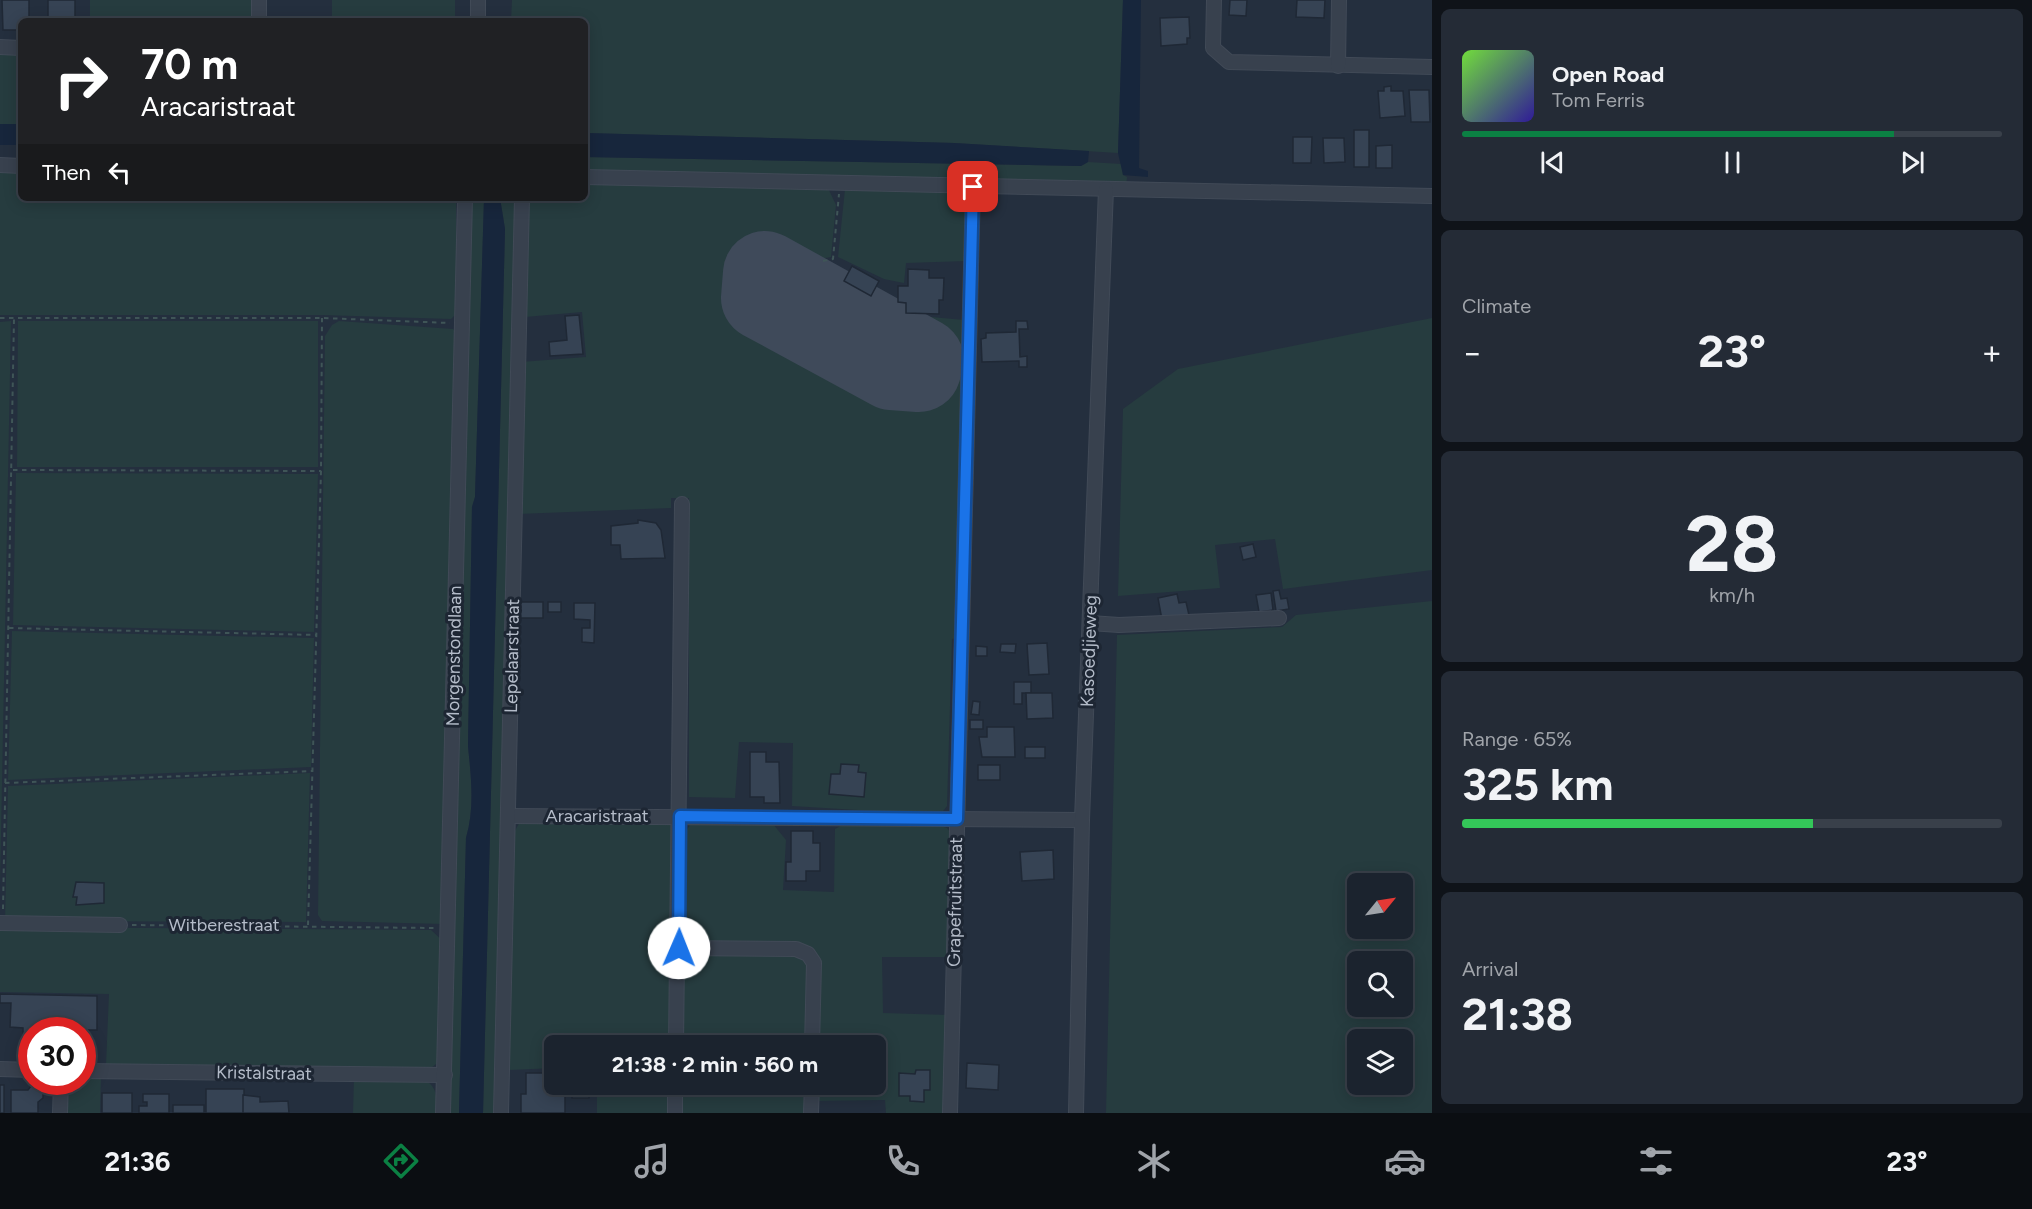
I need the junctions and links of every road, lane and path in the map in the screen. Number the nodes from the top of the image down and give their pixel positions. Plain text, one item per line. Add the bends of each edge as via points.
1 (259, 0) edge
2 (478, 0) edge
3 (1214, 0) edge
4 (1340, 0) edge
5 (259, 18) edge
6 (478, 18) edge
7 (0, 47) edge
8 (18, 48) edge
9 (1338, 66) junction
10 (1432, 67) edge
11 (0, 165) edge
12 (18, 166) edge
13 (588, 177) edge
14 (839, 183) junction
15 (973, 187) junction
16 (1106, 189) junction
17 (1432, 196) edge
18 (465, 201) edge
19 (522, 201) edge
20 (823, 261) dead end
21 (0, 318) edge
22 (14, 318) junction
23 (321, 318) junction
24 (462, 324) junction
25 (13, 470) junction
26 (321, 471) junction
27 (682, 504) dead end
28 (1279, 618) dead end
29 (1090, 623) junction
30 (9, 628) junction
31 (317, 635) junction
32 (313, 771) junction
33 (5, 783) junction
34 (508, 816) junction
35 (680, 816) junction
36 (957, 819) junction
37 (1082, 820) junction
38 (1, 923) edge
39 (120, 925) joint
40 (308, 925) junction
41 (448, 928) junction
42 (679, 948) junction
43 (676, 1035) edge
44 (812, 1035) edge
45 (0, 1069) edge
46 (18, 1070) edge
47 (96, 1071) edge
48 (445, 1076) junction
49 (61, 1095) edge
50 (675, 1095) edge
51 (812, 1095) edge
52 (60, 1113) edge
53 (443, 1113) edge
54 (501, 1113) edge
55 (675, 1113) edge
56 (811, 1113) edge
57 (950, 1113) edge
58 (1076, 1113) edge

1 - 5 street
2 - 6 street
3 - 9 street via 1213,48 1229,62
4 - 9 street
7 - 8 street
9 - 10 street
11 - 12 street
13 - 14 street
14 - 15 street
14 - 20 path via 840,209 833,260
15 - 16 street
15 - 36 street, Grapefruitstraat
16 - 17 street
16 - 29 street, Kasoedjieweg
18 - 24 street, Morgenstondlaan
19 - 34 street, Lepelaarstraat
21 - 22 path
22 - 23 path
22 - 25 path
23 - 24 path
23 - 26 path
24 - 41 street, Morgenstondlaan
25 - 26 path
25 - 30 path
26 - 31 path
27 - 35 street
28 - 29 street via 1119,626
29 - 37 street, Kasoedjieweg
30 - 31 path
30 - 33 path
31 - 32 path
32 - 33 path
32 - 40 path
33 - 38 path
34 - 35 street, Aracaristraat
34 - 54 street, Lepelaarstraat
35 - 36 street, Aracaristraat
35 - 42 street
36 - 37 street, Aracaristraat
36 - 57 street, Grapefruitstraat
37 - 58 street, Kasoedjieweg
38 - 39 street
39 - 40 path, Witberestraat
40 - 41 path, Witberestraat
41 - 48 street, Morgenstondlaan
42 - 43 street
42 - 44 street via 796,949 808,954 814,963
45 - 46 street
47 - 48 street, Kristalstraat
48 - 53 street, Morgenstondlaan
49 - 52 street
50 - 55 street
51 - 56 street

